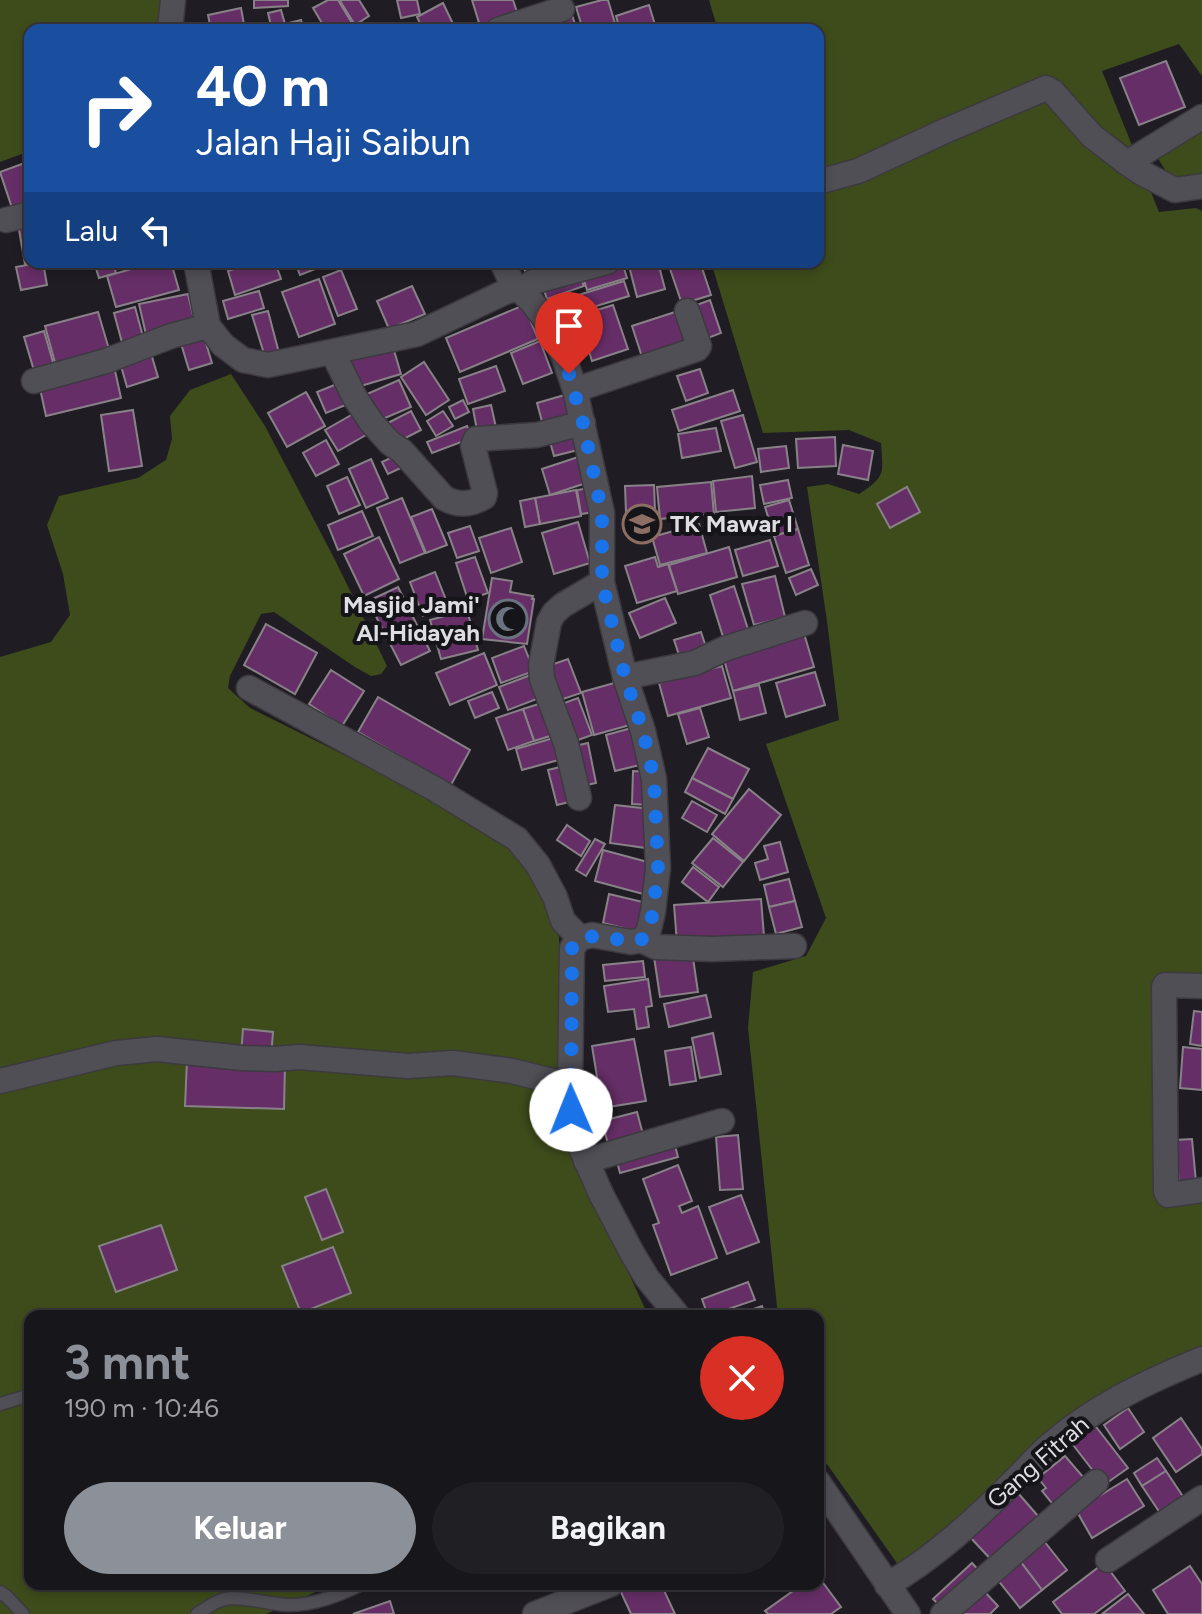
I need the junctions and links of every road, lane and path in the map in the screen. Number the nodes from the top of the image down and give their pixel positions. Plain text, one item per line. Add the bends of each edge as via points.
1 (173, 0) edge
2 (562, 9) dead end
3 (171, 24) edge
4 (516, 24) edge
5 (1202, 117) edge
6 (1127, 163) junction
7 (824, 180) edge
8 (1202, 186) edge
9 (197, 268) edge
10 (505, 268) edge
11 (585, 268) edge
12 (518, 290) junction
13 (687, 311) dead end
14 (208, 326) junction
15 (333, 353) junction
16 (34, 381) dead end
17 (575, 390) junction
18 (583, 423) junction
19 (602, 582) junction
20 (805, 623) dead end
21 (625, 677) junction
22 (249, 688) dead end
23 (579, 798) dead end
24 (580, 938) junction
25 (641, 940) junction
26 (794, 946) dead end
27 (1202, 986) edge
28 (0, 1081) edge
29 (570, 1083) junction
30 (722, 1121) dead end
31 (586, 1161) junction
32 (1202, 1190) edge
33 (673, 1310) edge
34 (1202, 1359) edge
35 (24, 1397) edge
36 (0, 1404) edge
37 (1096, 1482) dead end
38 (824, 1491) edge
39 (1202, 1498) edge
40 (1108, 1560) dead end
41 (887, 1585) junction
42 (221, 1590) edge
43 (349, 1590) edge
44 (0, 1592) edge
45 (602, 1597) edge
46 (222, 1599) junction
47 (23, 1614) edge
48 (197, 1614) edge
49 (535, 1614) edge
50 (908, 1614) edge
51 (943, 1614) edge

1 - 3 street
2 - 4 street
5 - 6 street
6 - 7 street via 1046,88 858,171
6 - 8 street via 1175,190
9 - 14 street
10 - 12 street
11 - 12 street
12 - 15 street via 417,334
12 - 17 street via 548,323
13 - 17 street via 697,349
14 - 15 street via 243,360 268,365
14 - 16 street
15 - 18 street via 371,422 452,503 484,497 476,439 537,435
17 - 18 street
18 - 19 street via 602,513
19 - 21 street
19 - 23 street via 554,613 541,665
20 - 21 street via 695,663
21 - 25 street via 654,779 658,868 653,912
22 - 24 street via 517,839 538,865 563,921
24 - 25 street
24 - 29 street via 572,948
25 - 26 street via 656,947
27 - 32 street via 1164,986 1166,1192
28 - 29 street via 116,1053 157,1049 408,1066 453,1063
29 - 31 street via 573,1120
30 - 31 street
31 - 33 street via 616,1226
34 - 41 street, Gang Fitrah via 1089,1415 1049,1445 952,1538
35 - 36 lane
37 - 51 street
38 - 41 street
39 - 40 street
41 - 50 street
42 - 46 lane
43 - 46 lane via 300,1605
44 - 47 lane
45 - 49 street
46 - 48 lane

